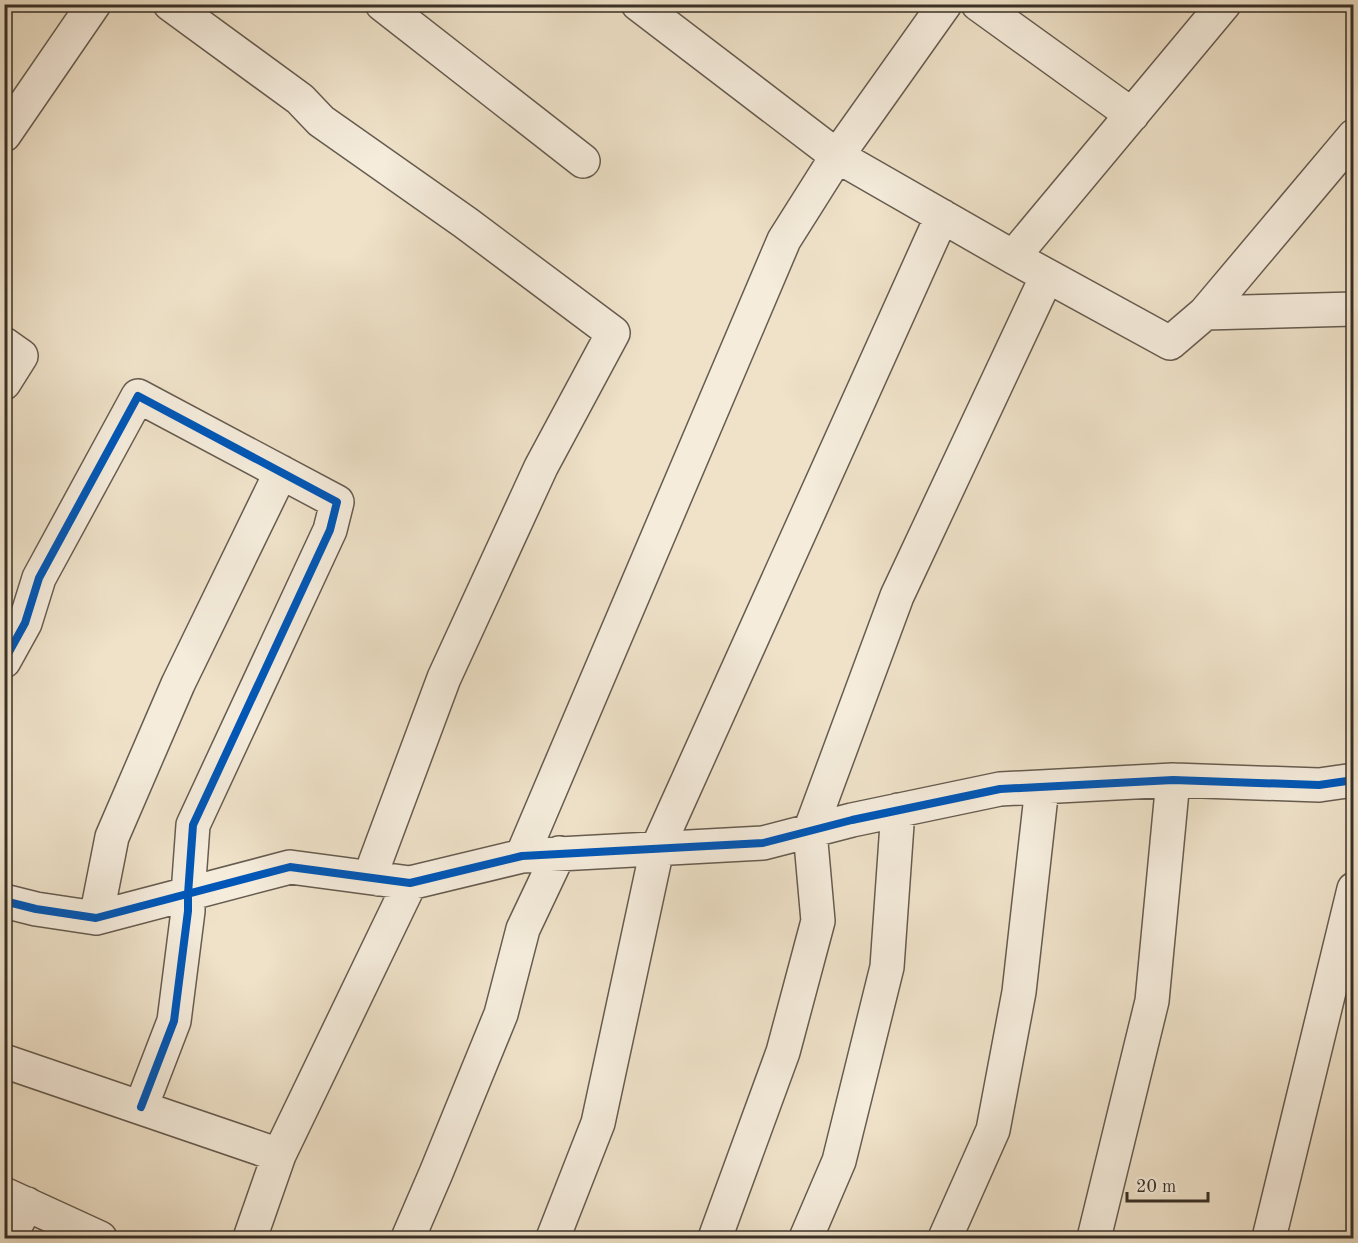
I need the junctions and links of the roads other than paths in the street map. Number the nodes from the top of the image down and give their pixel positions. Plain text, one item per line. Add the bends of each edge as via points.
1 (94, 4) edge
2 (170, 4) edge
3 (382, 4) edge
4 (945, 4) edge
5 (978, 4) edge
6 (1224, 4) edge
7 (652, 9) edge
8 (1132, 115) junction
9 (4, 135) edge
10 (1353, 136) edge
11 (837, 156) junction
12 (583, 161) dead end
13 (942, 216) junction
14 (1013, 257) junction
15 (1047, 276) junction
16 (1353, 309) edge
17 (1205, 313) junction
18 (4, 344) edge
19 (4, 383) edge
20 (281, 472) junction
21 (4, 661) edge
22 (1173, 780) junction
23 (1353, 780) edge
24 (1042, 787) junction
25 (898, 810) junction
26 (810, 831) junction
27 (657, 849) junction
28 (559, 854) junction
29 (522, 856) junction
30 (378, 879) junction
31 (410, 883) junction
32 (1353, 889) edge
33 (188, 894) junction
34 (4, 901) edge
35 (96, 918) junction
36 (4, 1061) edge
37 (141, 1107) junction
38 (279, 1155) junction
39 (16, 1199) edge
40 (9, 1239) edge
41 (100, 1239) edge
42 (250, 1239) edge
43 (408, 1239) edge
44 (553, 1239) edge
45 (715, 1239) edge
46 (806, 1239) edge
47 (945, 1239) edge
48 (1094, 1239) edge
49 (1269, 1239) edge

1 - 9 street
2 - 30 street via 300,99 321,121 466,222 613,333 541,467 444,678 375,863
3 - 12 street
4 - 11 street
5 - 8 street
6 - 8 street
7 - 11 street
8 - 14 street
10 - 17 street
11 - 13 street
11 - 29 street via 784,240
13 - 14 street
13 - 27 street
14 - 15 street
15 - 17 street via 1170,343
15 - 26 street via 897,596
16 - 17 street
18 - 19 street via 21,356
20 - 21 street via 138,396 39,578 25,622
20 - 33 street via 337,502 330,530 193,825
20 - 35 street via 178,684 112,837
22 - 23 street via 1319,785
22 - 24 street
22 - 48 street via 1152,1001
24 - 25 street via 1000,789
24 - 47 street via 1019,992 993,1130
25 - 26 street
25 - 46 street via 888,967 839,1161
26 - 27 street via 764,843
26 - 45 street via 818,921 783,1052
27 - 28 street
27 - 44 street via 598,1123
28 - 29 street
28 - 43 street via 523,929 501,1014
29 - 31 street
30 - 31 street
30 - 33 street via 290,867
31 - 38 street
32 - 49 street
33 - 35 street
33 - 37 street via 174,1021
34 - 35 street
36 - 37 street
37 - 38 street
38 - 42 street
39 - 40 street
39 - 41 street

